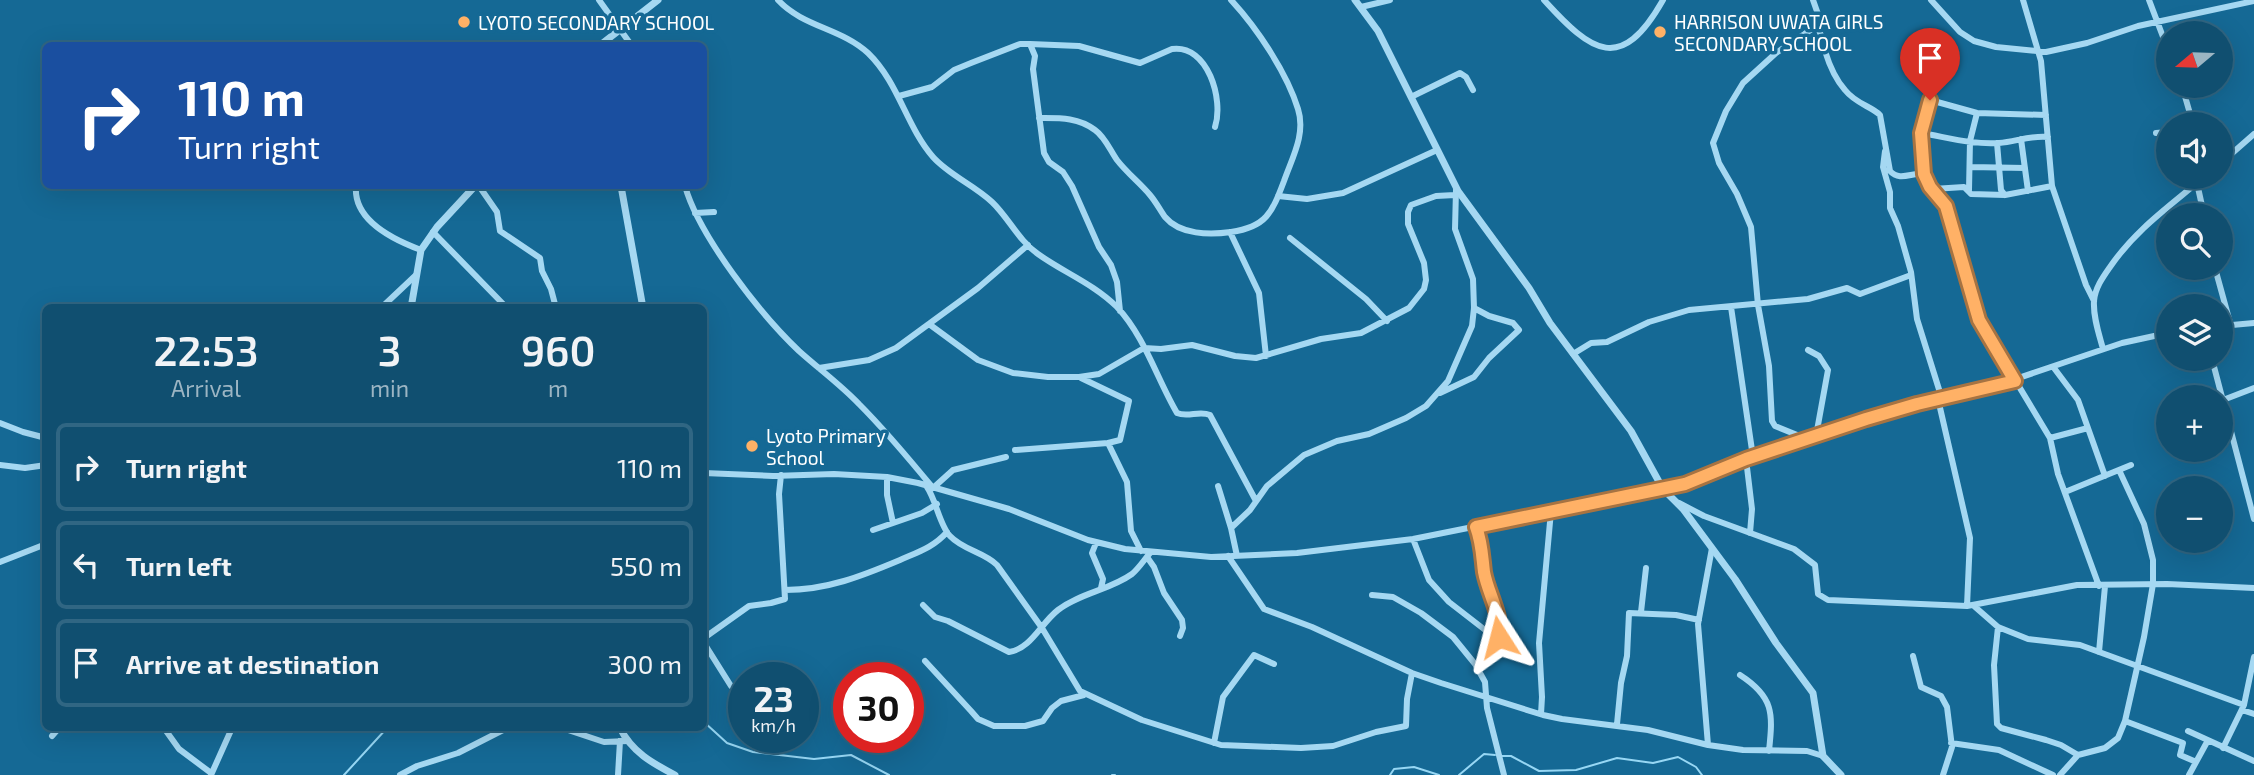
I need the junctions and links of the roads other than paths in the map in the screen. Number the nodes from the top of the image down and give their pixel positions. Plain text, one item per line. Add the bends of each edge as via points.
1 (600, 0) edge
2 (658, 0) edge
3 (778, 0) edge
4 (1231, 0) edge
5 (1355, 0) edge
6 (1390, 0) edge
7 (1544, 0) edge
8 (1663, 0) edge
9 (1813, 0) edge
10 (1931, 0) edge
11 (2023, 0) edge
12 (2149, 0) edge
13 (2254, 1) edge
14 (1361, 7) junction
15 (2161, 21) edge
16 (2156, 22) joint
17 (1816, 25) junction
18 (620, 30) junction
19 (607, 42) edge
20 (629, 42) edge
21 (1030, 44) junction
22 (2039, 51) junction
23 (1473, 90) dead end
24 (899, 96) junction
25 (1411, 97) junction
26 (1977, 113) junction
27 (2046, 115) junction
28 (1039, 118) junction
29 (1215, 127) dead end
30 (1921, 133) junction
31 (2254, 134) edge
32 (2048, 137) junction
33 (2021, 139) junction
34 (1970, 141) junction
35 (1997, 143) junction
36 (1437, 150) junction
37 (1885, 151) junction
38 (2233, 152) edge
39 (1970, 167) junction
40 (2025, 168) junction
41 (2000, 169) junction
42 (1924, 174) junction
43 (2052, 186) junction
44 (356, 189) edge
45 (474, 189) edge
46 (479, 189) edge
47 (622, 189) edge
48 (686, 189) edge
49 (1933, 189) junction
50 (2188, 189) edge
51 (1456, 191) junction
52 (1970, 191) junction
53 (2028, 191) junction
54 (2005, 195) junction
55 (1278, 196) junction
56 (714, 212) dead end
57 (695, 213) junction
58 (433, 232) junction
59 (1230, 232) junction
60 (1290, 238) dead end
61 (1028, 245) junction
62 (421, 250) junction
63 (416, 275) junction
64 (1911, 275) junction
65 (2094, 301) junction
66 (386, 304) edge
67 (412, 304) edge
68 (503, 304) edge
69 (555, 304) edge
70 (642, 304) edge
71 (1758, 305) junction
72 (1731, 307) junction
73 (1474, 308) junction
74 (1120, 311) junction
75 (1387, 321) junction
76 (2254, 323) edge
77 (929, 324) junction
78 (2233, 326) edge
79 (2156, 336) edge
80 (1144, 348) junction
81 (2103, 349) junction
82 (1808, 351) dead end
83 (1573, 354) junction
84 (1266, 356) junction
85 (820, 368) junction
86 (2054, 368) junction
87 (1079, 377) junction
88 (2015, 381) junction
89 (2254, 388) edge
90 (1440, 393) junction
91 (2233, 396) edge
92 (1940, 399) junction
93 (0, 423) edge
94 (2088, 428) junction
95 (1816, 436) junction
96 (42, 437) edge
97 (2233, 437) edge
98 (2050, 438) junction
99 (1807, 439) junction
100 (1108, 443) junction
101 (1015, 450) dead end
102 (1006, 457) dead end
103 (1749, 458) junction
104 (0, 464) edge
105 (2132, 465) dead end
106 (42, 466) edge
107 (2119, 470) junction
108 (707, 473) edge
109 (781, 475) junction
110 (2105, 476) junction
111 (887, 477) junction
112 (1218, 486) dead end
113 (930, 487) junction
114 (1663, 489) junction
115 (2065, 492) junction
116 (1674, 500) junction
117 (1256, 501) junction
118 (937, 504) junction
119 (1551, 511) junction
120 (2253, 511) edge
121 (2254, 519) edge
122 (893, 523) junction
123 (1476, 527) junction
124 (1231, 528) junction
125 (873, 530) dead end
126 (947, 532) junction
127 (1750, 533) junction
128 (1413, 539) junction
129 (1096, 542) junction
130 (42, 546) edge
131 (1712, 548) junction
132 (1146, 554) junction
133 (1228, 556) junction
134 (1237, 556) junction
135 (0, 562) edge
136 (1646, 568) dead end
137 (2153, 584) junction
138 (2102, 586) junction
139 (1101, 588) junction
140 (2254, 588) edge
141 (785, 590) junction
142 (1372, 595) dead end
143 (923, 605) dead end
144 (1970, 606) junction
145 (1641, 612) junction
146 (1699, 620) junction
147 (1998, 627) junction
148 (1042, 628) junction
149 (707, 636) edge
150 (1180, 636) dead end
151 (1498, 640) junction
152 (707, 648) edge
153 (2099, 652) junction
154 (1913, 656) dead end
155 (2254, 657) edge
156 (925, 661) dead end
157 (1274, 664) dead end
158 (2136, 667) junction
159 (1479, 671) junction
160 (1412, 673) junction
161 (1740, 675) dead end
162 (728, 682) edge
163 (2252, 684) edge
164 (1086, 695) junction
165 (1486, 698) junction
166 (2243, 707) junction
167 (1541, 714) junction
168 (2254, 714) edge
169 (2125, 720) junction
170 (1617, 724) junction
171 (56, 731) edge
172 (166, 731) edge
173 (231, 731) edge
174 (501, 731) edge
175 (571, 731) edge
176 (621, 731) edge
177 (2188, 731) dead end
178 (52, 736) dead end
179 (624, 741) junction
180 (2207, 742) junction
181 (1214, 743) junction
182 (1951, 743) junction
183 (1708, 745) junction
184 (2222, 748) junction
185 (1769, 751) junction
186 (2078, 755) junction
187 (1823, 756) junction
188 (2194, 761) junction
189 (2254, 761) edge
190 (410, 772) edge
191 (211, 774) edge
192 (400, 775) edge
193 (618, 775) edge
194 (675, 775) edge
195 (1504, 775) edge
196 (1840, 775) edge
197 (1943, 775) edge
198 (2053, 775) edge
199 (2060, 775) edge
200 (2189, 775) edge

1 - 18 street
2 - 18 street
3 - 24 street via 804,22 866,51
4 - 55 street via 1269,54 1300,116 1298,142
5 - 14 street
6 - 14 street
7 - 8 street via 1589,43 1610,49 1630,41
9 - 17 street via 1819,17
10 - 22 street via 1974,41
11 - 22 street
12 - 16 street
13 - 15 street
14 - 25 street
16 - 22 street via 2087,43
17 - 37 street via 1844,90 1880,115
17 - 71 street via 1749,77 1726,111 1713,143 1749,220
18 - 19 street
18 - 20 street
21 - 24 street via 971,63 932,87
21 - 28 street via 1035,56
21 - 29 street via 1079,46 1140,64 1172,49 1187,52 1203,64 1213,80 1218,109
22 - 27 street
23 - 25 street via 1460,73
24 - 61 street via 932,156 989,200
25 - 36 street
26 - 27 street
26 - 30 street via 1930,100
26 - 34 street
27 - 32 street
28 - 59 street via 1075,120 1097,132 1174,223 1203,234
28 - 74 street via 1047,159 1072,186 1111,265
30 - 34 street
30 - 42 street
31 - 38 street
32 - 33 street
32 - 43 street
33 - 35 street
33 - 40 street
34 - 35 street
34 - 39 street
35 - 41 street
36 - 51 street
36 - 55 street via 1343,193 1307,199
37 - 42 street via 1893,175
37 - 64 street via 1890,208
39 - 41 street
39 - 52 street
40 - 41 street
40 - 53 street
41 - 54 street
42 - 49 street
43 - 53 street
43 - 65 street
44 - 62 street via 363,212 386,234
45 - 58 street
46 - 69 street via 497,212 500,231 540,258
47 - 70 street
48 - 57 street
49 - 52 street via 1965,187
49 - 88 street via 1943,200 1954,230 1976,313
50 - 65 street via 2128,242 2099,285
51 - 73 street via 1455,229 1471,273
51 - 75 street via 1409,209 1409,229 1424,263 1424,289 1415,303
51 - 83 street
52 - 54 street
53 - 54 street
55 - 59 street via 1259,224
56 - 57 street
57 - 85 street via 761,309
58 - 62 street
58 - 68 street
59 - 84 street via 1259,293
60 - 75 street
61 - 74 street
61 - 77 street
62 - 63 street
63 - 66 street
63 - 67 street
64 - 71 street via 1860,294 1847,288
64 - 92 street via 1917,319
65 - 81 street
71 - 72 street
71 - 99 street via 1769,366 1772,421
72 - 83 street via 1679,313
72 - 103 street
73 - 90 street via 1458,362
73 - 90 street via 1513,323 1519,330 1474,377
74 - 80 street
75 - 84 street via 1361,333 1321,339
76 - 78 street
77 - 85 street via 896,348 869,360
77 - 87 street via 967,354 1004,370
79 - 81 street
80 - 84 street via 1192,345 1242,357
80 - 87 street via 1106,371
80 - 117 street via 1177,413 1210,415
81 - 86 street
82 - 95 street via 1819,356 1828,370
83 - 114 street via 1630,430
85 - 113 street via 878,424
86 - 88 street
86 - 94 street via 2078,400
87 - 100 street via 1129,401 1120,440
88 - 92 street
88 - 98 street
89 - 91 street
90 - 117 street via 1406,418 1304,455
92 - 95 street
92 - 144 street via 1970,538
93 - 96 street
94 - 98 street
94 - 110 street
95 - 99 street
97 - 120 street
98 - 115 street
99 - 103 street
100 - 101 street
100 - 132 street via 1128,482 1131,531
102 - 113 street via 953,470
103 - 114 street
103 - 127 street
104 - 106 street
105 - 107 street
107 - 110 street
107 - 137 street via 2146,530
108 - 109 street
109 - 111 street
109 - 141 street
110 - 115 street
111 - 113 street
111 - 122 street
112 - 124 street
113 - 118 street
113 - 129 street via 1009,509
114 - 116 street
114 - 119 street
115 - 138 street
116 - 127 street
116 - 131 street
117 - 124 street
118 - 122 street
118 - 126 street
119 - 123 street
119 - 167 street via 1538,652
120 - 121 street
122 - 125 street
123 - 128 street
123 - 151 street via 1499,623
124 - 134 street
126 - 141 street via 929,548 867,575 824,587
126 - 148 street via 994,562
127 - 144 street via 1794,549 1811,561 1817,570 1818,594 1824,599
128 - 134 street
128 - 151 street via 1424,572 1438,591
129 - 132 street
129 - 139 street via 1092,553 1103,579
130 - 135 street
131 - 146 street
131 - 187 street via 1813,693
132 - 133 street
132 - 139 street via 1132,573
132 - 150 street via 1182,620
133 - 134 street
133 - 160 street via 1264,609
136 - 145 street
137 - 138 street
137 - 140 street
137 - 158 street
138 - 144 street via 2058,587
138 - 153 street
139 - 148 street via 1058,610
141 - 149 street via 785,599 749,606
142 - 159 street via 1393,597 1421,613 1453,637
143 - 148 street via 935,617 1009,652
144 - 147 street
145 - 146 street
145 - 170 street via 1629,613
146 - 183 street
147 - 153 street via 2028,639
147 - 186 street via 1994,665 1997,724
148 - 164 street
151 - 159 street via 1481,660
152 - 162 street
153 - 158 street
154 - 182 street via 1921,687 1945,702
155 - 163 street
156 - 164 street via 978,719 994,726 1036,724 1057,703
157 - 181 street via 1254,655 1233,681 1221,703
158 - 166 street
158 - 169 street
159 - 165 street
160 - 165 street
160 - 181 street via 1404,728 1322,747
161 - 185 street via 1761,691 1770,707
163 - 166 street
164 - 181 street via 1164,729
165 - 167 street
165 - 195 street
166 - 168 street
166 - 184 street
167 - 170 street
169 - 186 street via 2115,742
169 - 188 street via 2183,743 2180,755
170 - 183 street
171 - 178 street
172 - 191 street via 179,749
173 - 191 street
174 - 190 street
175 - 179 street via 604,742
176 - 179 street
177 - 180 street
179 - 193 street
179 - 194 street
180 - 184 street
180 - 188 street
182 - 197 street
182 - 198 street via 2009,754
183 - 185 street
184 - 189 street
185 - 187 street via 1807,751
186 - 199 street
187 - 196 street
188 - 200 street
190 - 192 street

